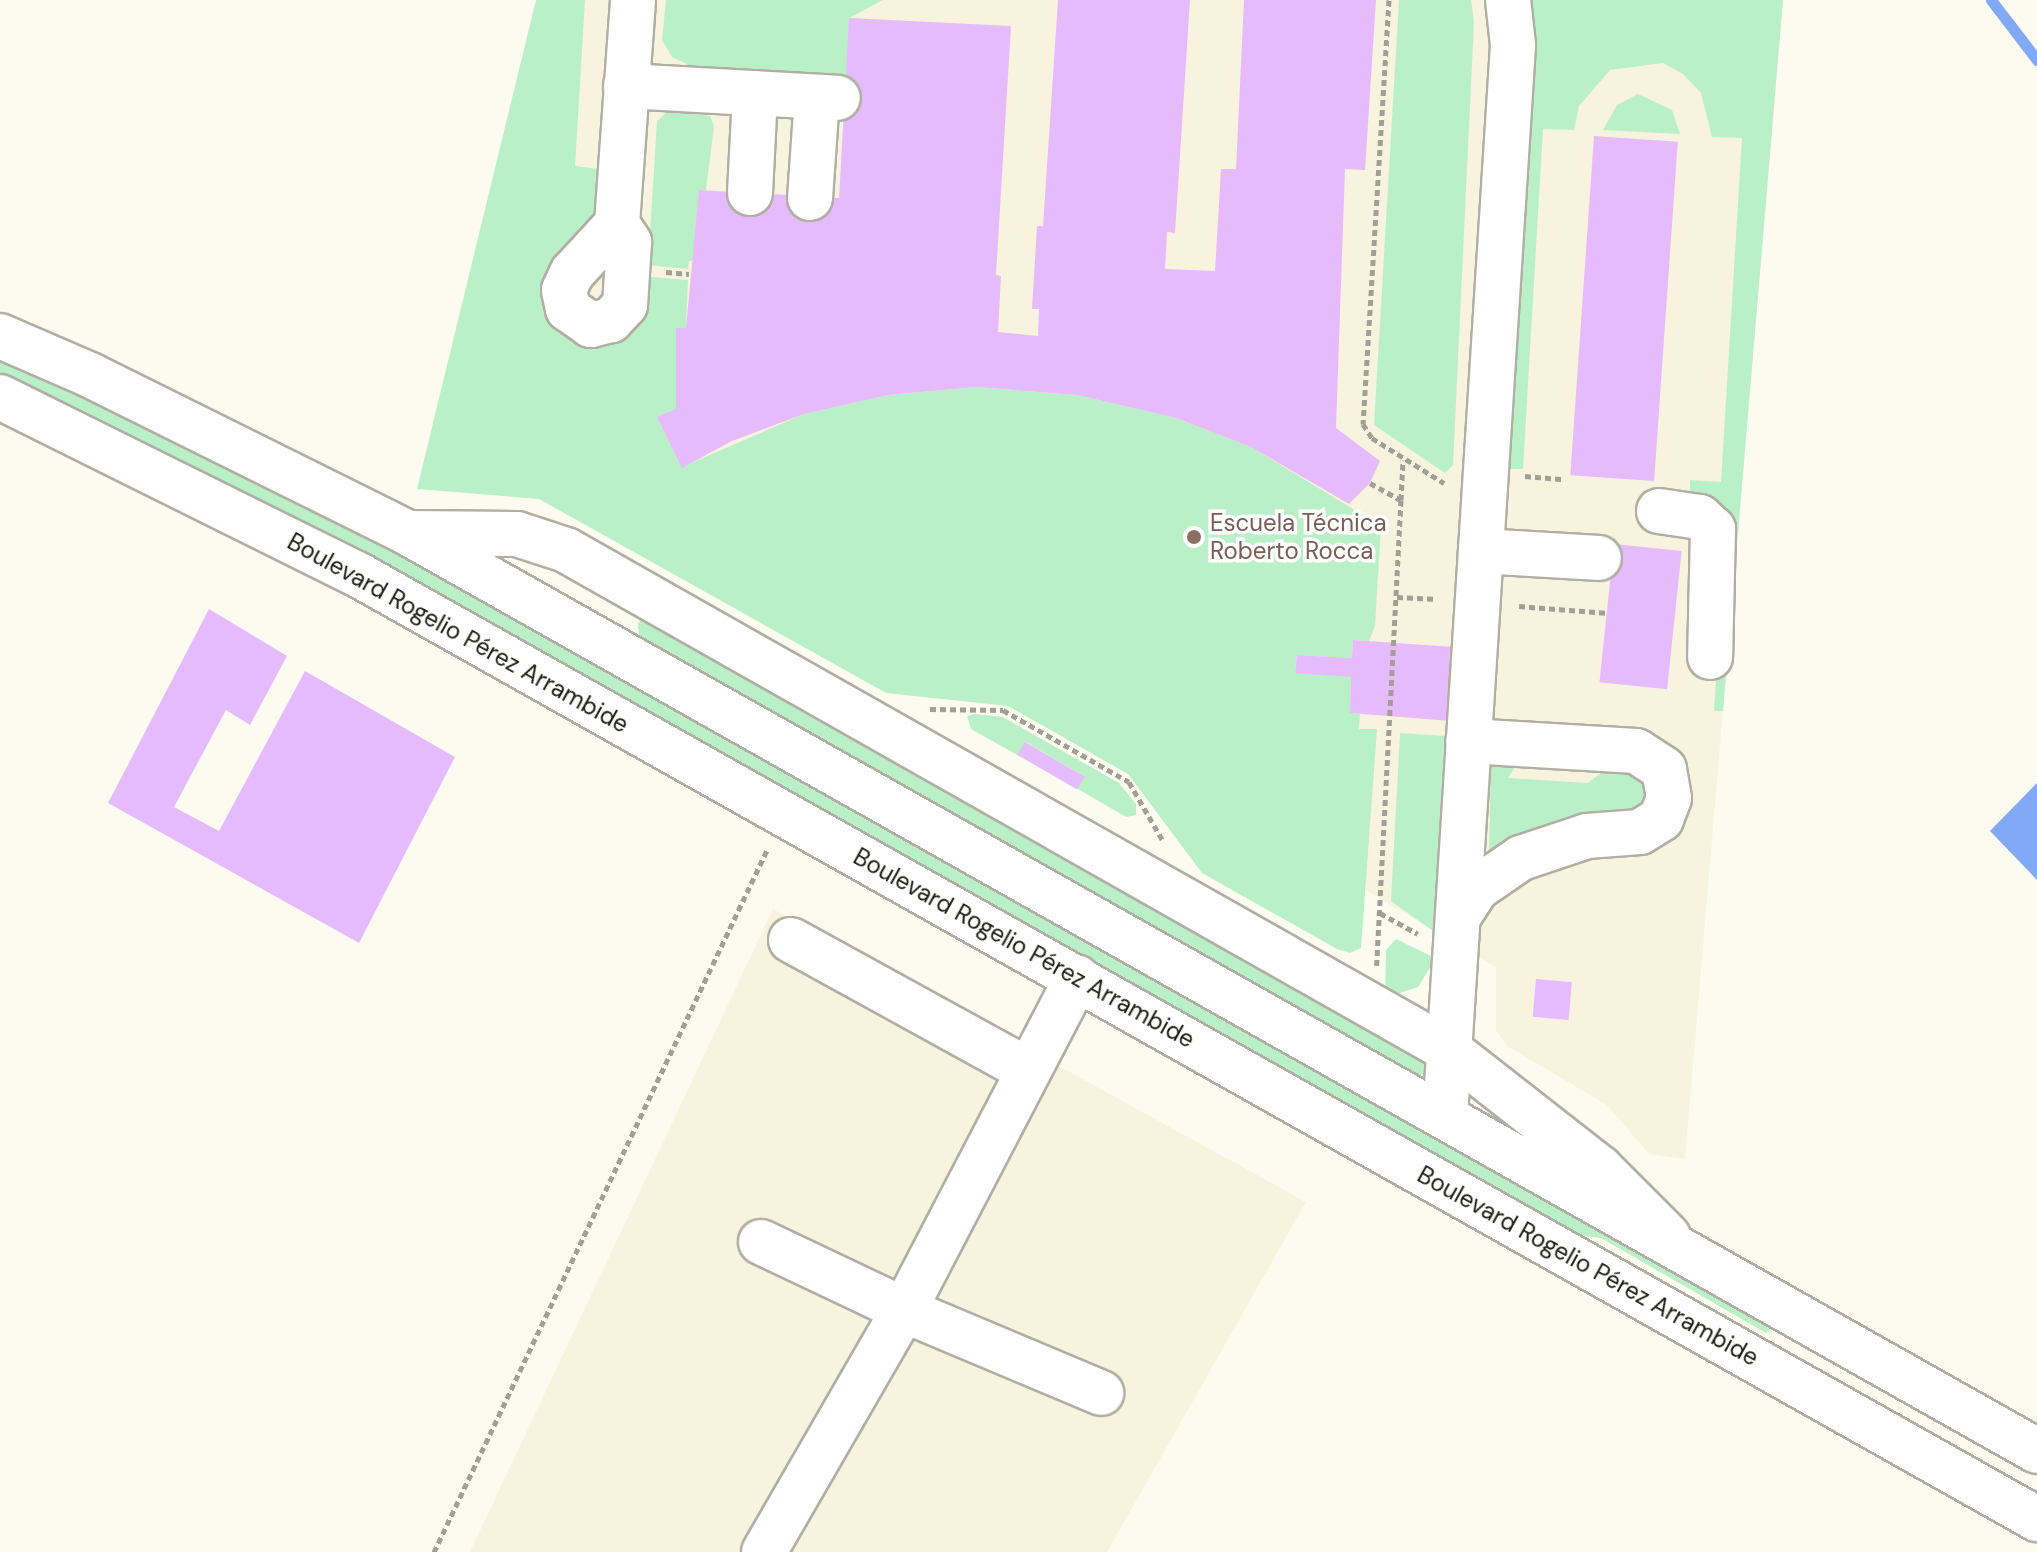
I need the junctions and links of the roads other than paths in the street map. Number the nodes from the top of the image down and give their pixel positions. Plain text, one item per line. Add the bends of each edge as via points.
1 (633, 0) edge
2 (1508, 0) edge
3 (626, 86) junction
4 (755, 93) junction
5 (750, 193) dead end
6 (810, 198) dead end
7 (617, 224) dead end
8 (0, 336) edge
9 (0, 397) edge
10 (1659, 511) dead end
11 (408, 533) junction
12 (1481, 551) junction
13 (1599, 558) dead end
14 (1710, 657) dead end
15 (1468, 741) junction
16 (1460, 914) junction
17 (791, 940) dead end
18 (1077, 978) junction
19 (1449, 1050) junction
20 (1026, 1069) junction
21 (1445, 1117) junction
22 (1543, 1241) junction
23 (761, 1242) dead end
24 (1684, 1251) junction
25 (904, 1310) junction
26 (1813, 1322) junction
27 (1101, 1393) dead end
28 (1829, 1402) junction
29 (2037, 1451) edge
30 (2037, 1462) edge
31 (2037, 1519) edge
32 (764, 1552) edge

1 - 3 main road
2 - 12 main road via 1513,45
3 - 4 main road
3 - 7 main road
4 - 5 main road
4 - 6 main road via 827,98
8 - 11 main road via 90,375
9 - 18 main road, Boulevard Rogelio Pérez Arrambide via 357,574
10 - 14 main road via 1700,517 1713,529
11 - 19 main road via 517,534 566,550
11 - 21 main road
12 - 13 main road
12 - 15 main road
15 - 16 main road
15 - 16 main road via 1636,751 1664,769 1669,798 1661,819 1640,832 1587,836 1521,858 1477,888
16 - 19 main road
17 - 20 main road
18 - 20 main road
18 - 22 main road, Boulevard Rogelio Pérez Arrambide
19 - 21 main road
19 - 24 main road via 1600,1168
20 - 25 main road
21 - 24 main road
22 - 26 main road via 1603,1253 1792,1358 1821,1358 1826,1334
22 - 28 main road, Boulevard Rogelio Pérez Arrambide
23 - 25 main road
24 - 26 main road
25 - 27 main road
25 - 32 main road
26 - 29 main road
28 - 30 main road via 1828,1379 1835,1372 1857,1372 1994,1452
28 - 31 main road, Boulevard Rogelio Pérez Arrambide

